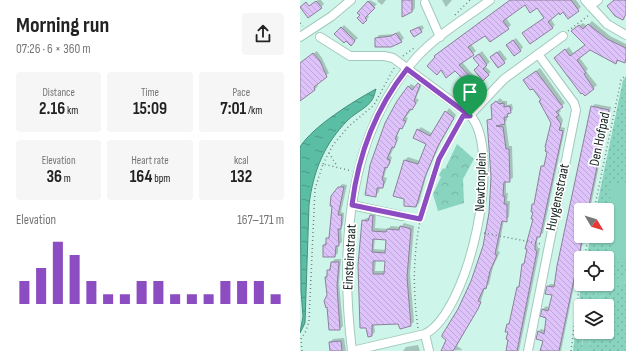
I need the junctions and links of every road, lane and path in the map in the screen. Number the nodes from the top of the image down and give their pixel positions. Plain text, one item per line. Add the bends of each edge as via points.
1 (350, 0) edge
2 (490, 0) edge
3 (598, 0) edge
4 (425, 3) dead end
5 (590, 6) edge
6 (626, 35) edge
7 (563, 36) joint
8 (300, 37) edge
9 (320, 37) dead end
10 (440, 37) junction
11 (538, 54) junction
12 (397, 62) junction
13 (407, 69) junction
14 (626, 75) edge
15 (470, 116) junction
16 (329, 153) junction
17 (323, 164) junction
18 (338, 166) junction
19 (358, 173) junction
20 (595, 203) edge
21 (352, 205) junction
22 (402, 216) joint
23 (420, 219) junction
24 (477, 231) junction
25 (549, 246) junction
26 (579, 291) edge
27 (422, 335) junction
28 (302, 351) edge
29 (352, 351) edge
30 (429, 351) edge
31 (528, 351) edge
32 (571, 351) edge

1 - 8 street via 332,16
2 - 10 street, Einsteinstraat
3 - 5 street
4 - 10 street
5 - 6 street via 607,24
5 - 7 path
7 - 11 street
9 - 12 street via 350,56 387,56
10 - 13 street, Einsteinstraat
11 - 15 street via 504,79
11 - 25 street, Huygensstraat via 574,103 576,110
12 - 13 street
12 - 16 path via 374,105 348,126
13 - 15 street
13 - 19 street, Einsteinstraat via 389,94 373,126
14 - 20 path, Den Hofpad via 621,80
15 - 23 path via 463,116 439,159
15 - 24 street, Newtonplein via 478,127 482,150 482,189
16 - 17 path
16 - 18 path
17 - 18 path
17 - 28 path via 315,189 309,321 301,338
18 - 19 path
19 - 21 street, Einsteinstraat
21 - 22 street
21 - 29 street, Einsteinstraat via 346,287
22 - 23 path
23 - 27 path via 414,264 415,307
24 - 25 path
24 - 27 street, Newtonplein via 468,263 442,321
25 - 31 street, Huygensstraat
26 - 32 path
27 - 29 street
27 - 30 street

